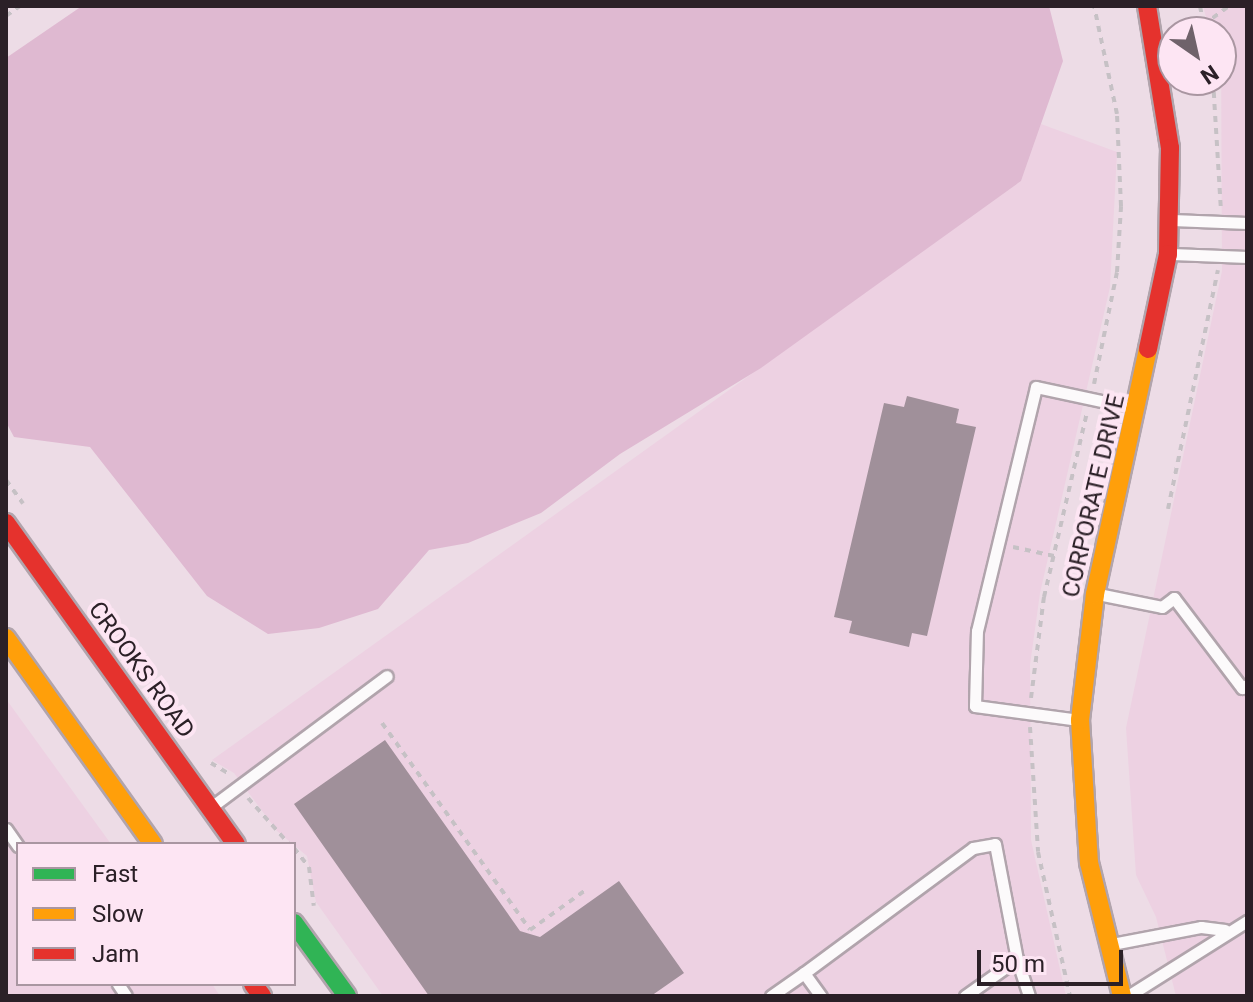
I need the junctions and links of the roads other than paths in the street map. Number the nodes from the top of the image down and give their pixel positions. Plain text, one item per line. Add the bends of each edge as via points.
1 (1147, 6) edge
2 (1170, 220) junction
3 (1247, 223) edge
4 (1168, 254) junction
5 (1247, 257) edge
6 (1139, 409) junction
7 (6, 523) edge
8 (1095, 594) junction
9 (6, 638) edge
10 (387, 676) dead end
11 (1245, 690) edge
12 (1080, 720) junction
13 (210, 808) junction
14 (152, 842) edge
15 (235, 842) edge
16 (1247, 921) edge
17 (296, 926) edge
18 (1225, 930) junction
19 (1106, 945) junction
20 (1017, 959) junction
21 (330, 973) junction
22 (804, 973) junction
23 (318, 991) dead end
24 (347, 996) edge
25 (771, 996) edge
26 (821, 996) edge
27 (965, 996) edge
28 (1029, 996) edge
29 (1125, 996) edge

1 - 2 street, CORPORATE DRIVE via 1168,124
2 - 3 lane
2 - 4 street, CORPORATE DRIVE
4 - 5 lane
4 - 6 street, CORPORATE DRIVE
6 - 8 street, CORPORATE DRIVE
6 - 12 lane via 1036,387 977,631 975,706
7 - 13 street, CROOKS ROAD
8 - 11 lane via 1162,607 1174,598
8 - 12 street, CORPORATE DRIVE
9 - 14 street
10 - 13 lane
12 - 19 street, CORPORATE DRIVE via 1083,820
13 - 15 street, CROOKS ROAD
16 - 18 lane
17 - 21 street
18 - 19 lane via 1201,927
18 - 29 lane
19 - 29 street, CORPORATE DRIVE
20 - 22 lane via 995,844 973,848
20 - 27 lane
20 - 28 lane
21 - 23 street
21 - 24 street
22 - 25 lane
22 - 26 lane

